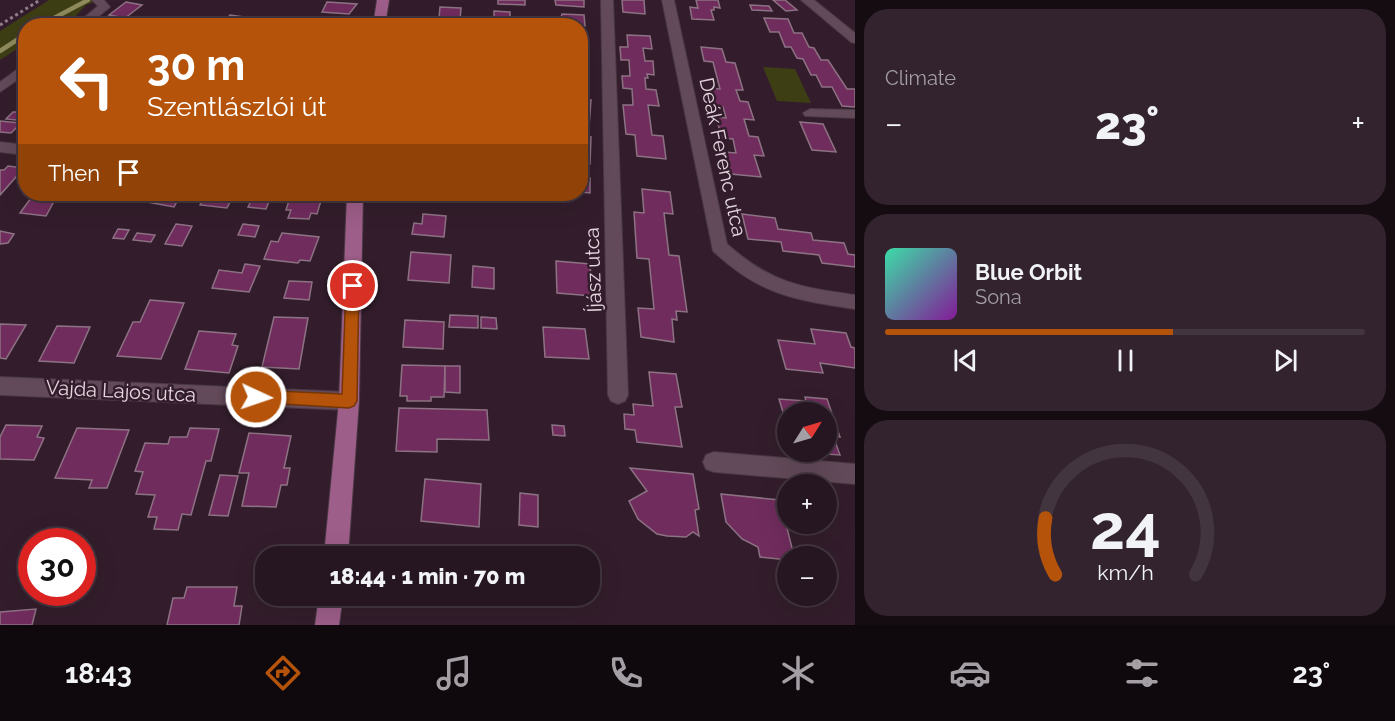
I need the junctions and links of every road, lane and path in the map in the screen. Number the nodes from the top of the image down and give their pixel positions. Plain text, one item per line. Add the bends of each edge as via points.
1 (40, 0) edge
2 (117, 0) edge
3 (383, 0) edge
4 (607, 0) edge
5 (668, 0) edge
6 (807, 0) edge
7 (100, 3) edge
8 (86, 18) edge
9 (380, 18) edge
10 (0, 25) edge
11 (855, 39) edge
12 (18, 73) edge
13 (0, 88) edge
14 (810, 113) dead end
15 (855, 114) edge
16 (0, 147) edge
17 (18, 149) edge
18 (355, 201) edge
19 (855, 302) edge
20 (0, 386) edge
21 (618, 396) dead end
22 (349, 401) junction
23 (714, 462) dead end
24 (855, 474) edge
25 (337, 546) edge
26 (330, 606) edge
27 (327, 625) edge

1 - 10 path
2 - 7 street
3 - 9 main road
4 - 21 street, Íjász utca
5 - 19 street, Deák Ferenc utca via 718,247 763,282 795,294
6 - 11 street
7 - 8 street
12 - 13 street
14 - 15 street
16 - 17 street
18 - 22 main road
20 - 22 street, Vajda Lajos utca
22 - 25 main road
23 - 24 street
26 - 27 main road

